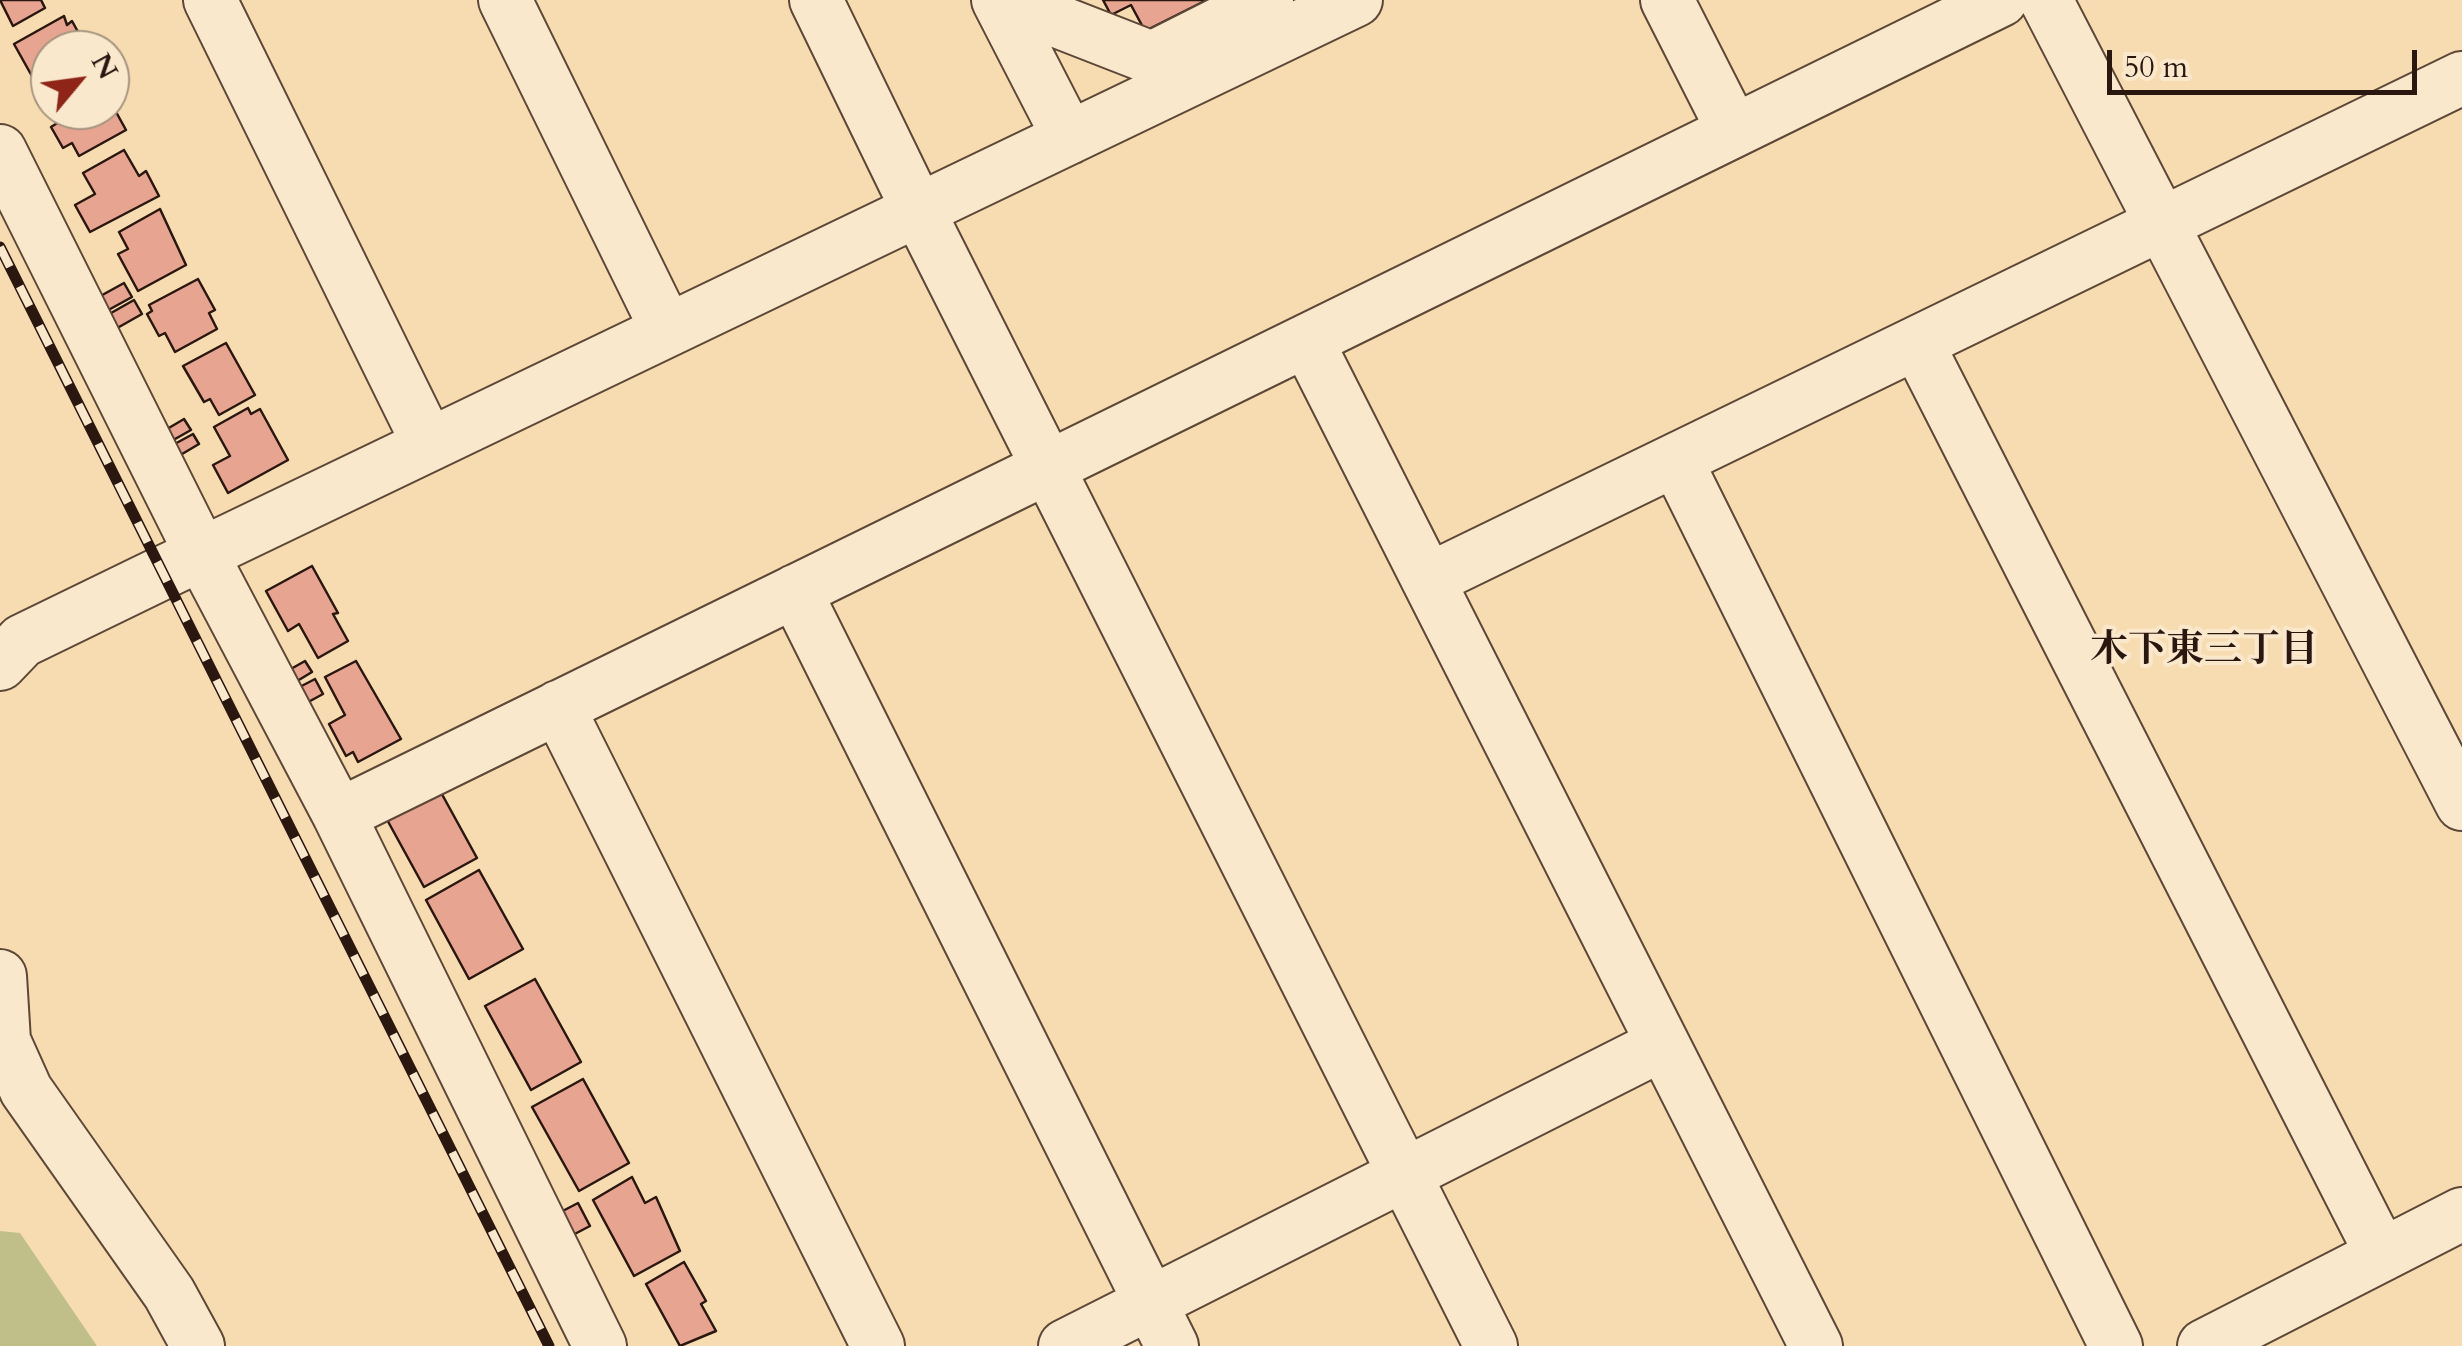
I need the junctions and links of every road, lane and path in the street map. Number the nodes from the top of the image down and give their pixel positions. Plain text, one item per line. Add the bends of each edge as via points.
1 (210, 0) edge
2 (505, 0) edge
3 (816, 0) edge
4 (1000, 0) edge
5 (1267, 0) edge
6 (1356, 0) edge
7 (1667, 0) edge
8 (2001, 0) edge
9 (2046, 0) edge
10 (2457, 94) edge
11 (1732, 128) junction
12 (1069, 138) junction
13 (0, 151) edge
14 (918, 210) junction
15 (2164, 224) junction
16 (666, 328) junction
17 (1307, 341) junction
18 (1916, 343) junction
19 (428, 443) junction
20 (1676, 460) junction
21 (1049, 467) junction
22 (202, 554) junction
23 (1428, 580) junction
24 (795, 591) junction
25 (0, 664) edge
26 (558, 707) junction
27 (2462, 804) edge
28 (339, 815) junction
29 (0, 976) edge
30 (2, 1041) edge
31 (1663, 1044) junction
32 (1406, 1174) junction
33 (2462, 1214) edge
34 (2382, 1255) junction
35 (1161, 1324) edge
36 (198, 1346) edge
37 (600, 1346) edge
38 (878, 1346) edge
39 (1064, 1346) edge
40 (1491, 1346) edge
41 (1816, 1346) edge
42 (2116, 1346) edge
43 (2204, 1346) edge

1 - 19 street
2 - 16 street
3 - 14 street
4 - 5 street via 1152,58
4 - 12 street
6 - 12 street
7 - 11 street
8 - 11 street
9 - 15 street
10 - 15 street
11 - 17 street
12 - 14 street
13 - 22 street
14 - 16 street
14 - 21 street
15 - 18 street
15 - 27 street
16 - 19 street
17 - 21 street
17 - 23 street
18 - 20 street
18 - 34 street
19 - 22 street
20 - 23 street
20 - 42 street
21 - 24 street
21 - 32 street
22 - 25 street via 22,641
22 - 28 street
23 - 31 street
24 - 26 street
24 - 35 street
26 - 28 street
26 - 38 street
28 - 37 street
29 - 30 street
30 - 36 street via 26,1090
31 - 32 street
31 - 41 street
32 - 35 street
32 - 40 street
33 - 34 street
34 - 43 street
35 - 39 street

